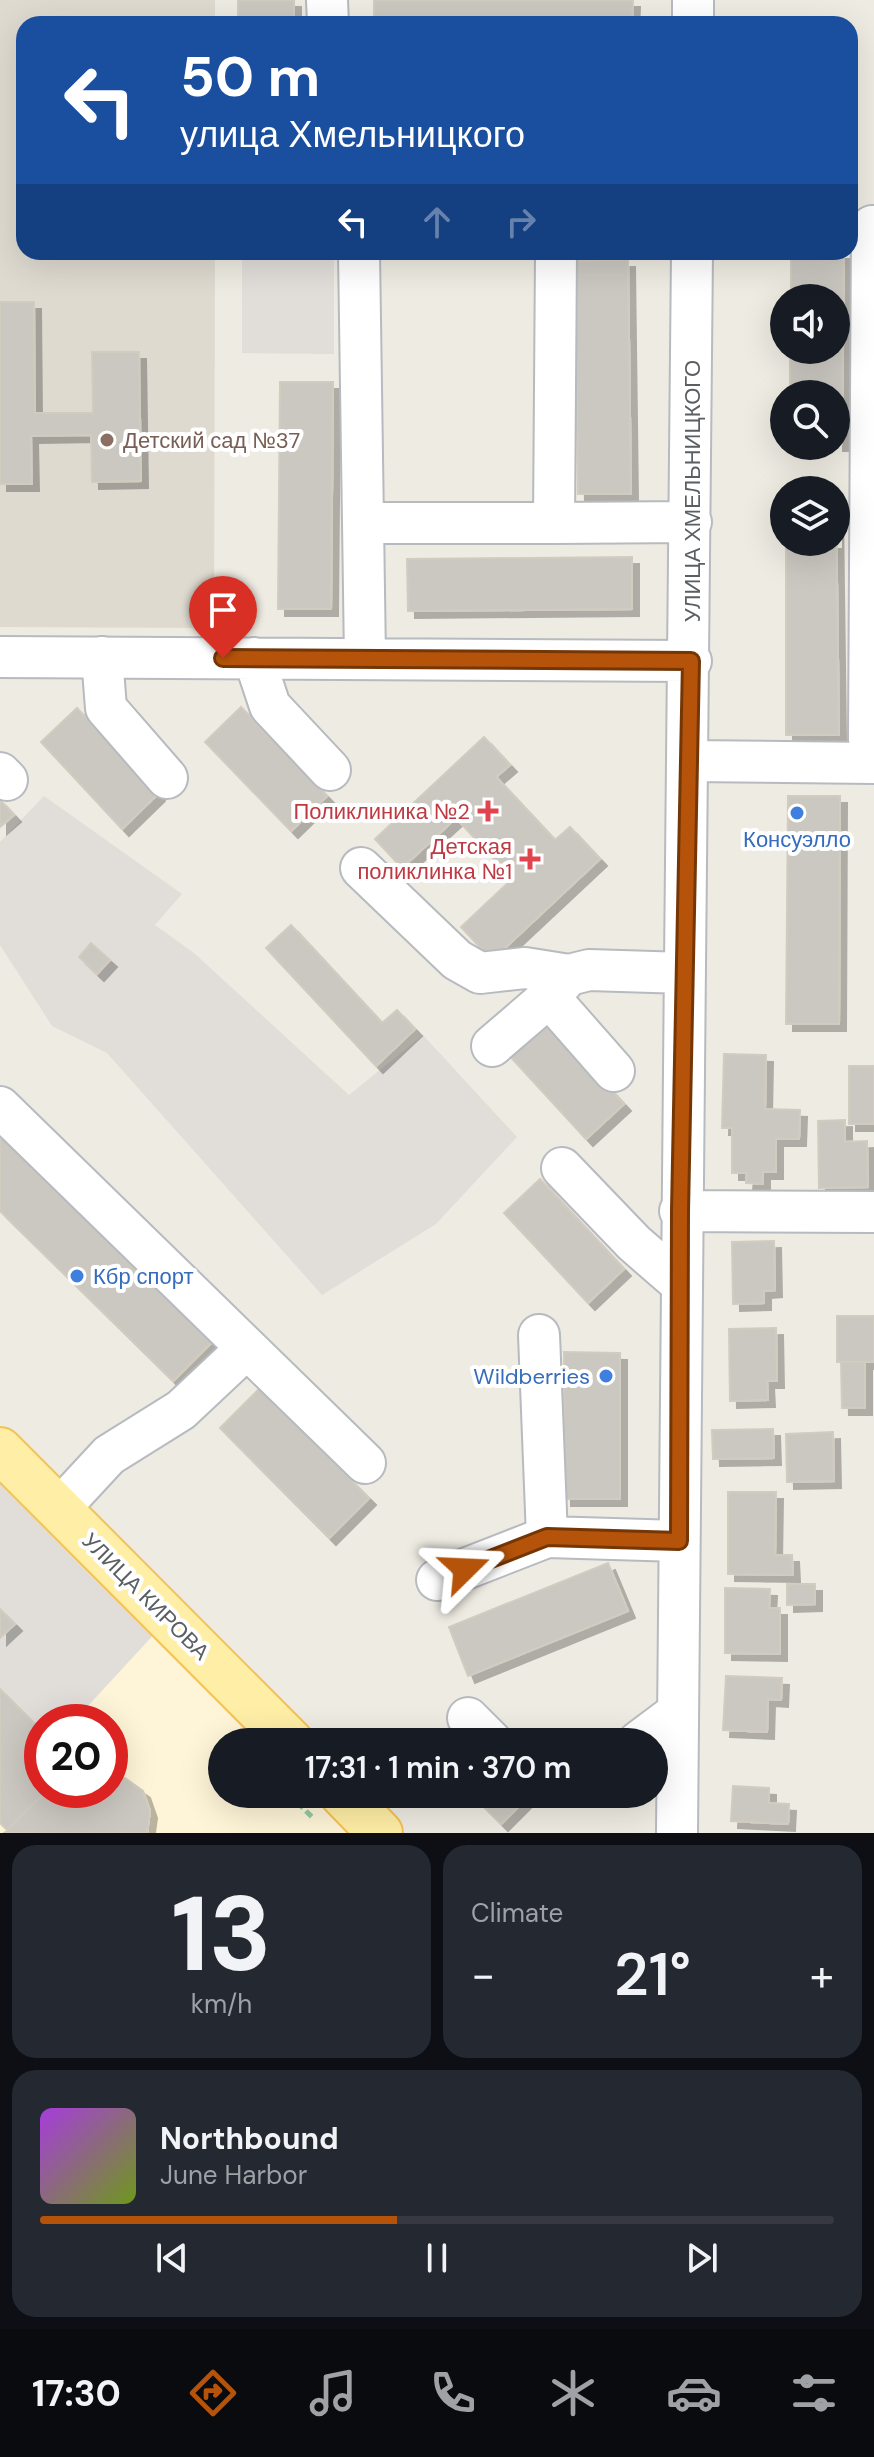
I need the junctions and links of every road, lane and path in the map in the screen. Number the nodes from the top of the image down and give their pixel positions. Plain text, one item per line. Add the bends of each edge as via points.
1 (872, 226) dead end
2 (359, 260) edge
3 (556, 260) edge
4 (692, 260) edge
5 (691, 522) junction
6 (363, 523) junction
7 (554, 523) junction
8 (0, 657) edge
9 (102, 657) junction
10 (254, 658) junction
11 (365, 659) junction
12 (691, 661) junction
13 (689, 761) junction
14 (874, 762) edge
15 (330, 770) dead end
16 (167, 778) dead end
17 (361, 868) dead end
18 (685, 973) junction
19 (559, 986) junction
20 (492, 1046) dead end
21 (614, 1071) dead end
22 (0, 1107) edge
23 (562, 1168) dead end
24 (680, 1211) junction
25 (874, 1212) edge
26 (680, 1283) junction
27 (539, 1335) dead end
28 (247, 1348) junction
29 (0, 1450) edge
30 (365, 1463) dead end
31 (59, 1509) junction
32 (547, 1537) junction
33 (679, 1541) junction
34 (437, 1580) dead end
35 (678, 1712) junction
36 (277, 1728) edge
37 (657, 1728) edge
38 (330, 1809) edge
39 (380, 1833) edge
40 (677, 1833) edge

1 - 14 street via 869,739
2 - 6 street
3 - 7 street
4 - 5 street, УЛИЦА ХМЕЛЬНИЦКОГО
5 - 7 street
5 - 12 street, УЛИЦА ХМЕЛЬНИЦКОГО
6 - 7 street
6 - 11 street
8 - 9 street
9 - 10 street
9 - 16 street via 106,708
10 - 11 street
10 - 15 street via 270,706
11 - 12 street
12 - 13 street, УЛИЦА ХМЕЛЬНИЦКОГО
13 - 14 street
13 - 18 street, УЛИЦА ХМЕЛЬНИЦКОГО
17 - 19 street via 457,960 480,973 525,968
18 - 19 street via 589,970
18 - 24 street, УЛИЦА ХМЕЛЬНИЦКОГО
19 - 20 street
19 - 21 street
22 - 28 street
23 - 26 street
24 - 25 street
24 - 26 street, УЛИЦА ХМЕЛЬНИЦКОГО
26 - 33 street, УЛИЦА ХМЕЛЬНИЦКОГО
27 - 32 street
28 - 30 street
28 - 31 street via 181,1410 109,1455
29 - 31 main road, УЛИЦА КИРОВА
31 - 36 main road, УЛИЦА КИРОВА
32 - 33 street
32 - 34 street
33 - 35 street, УЛИЦА ХМЕЛЬНИЦКОГО
35 - 37 street
35 - 40 street, УЛИЦА ХМЕЛЬНИЦКОГО
38 - 39 main road

